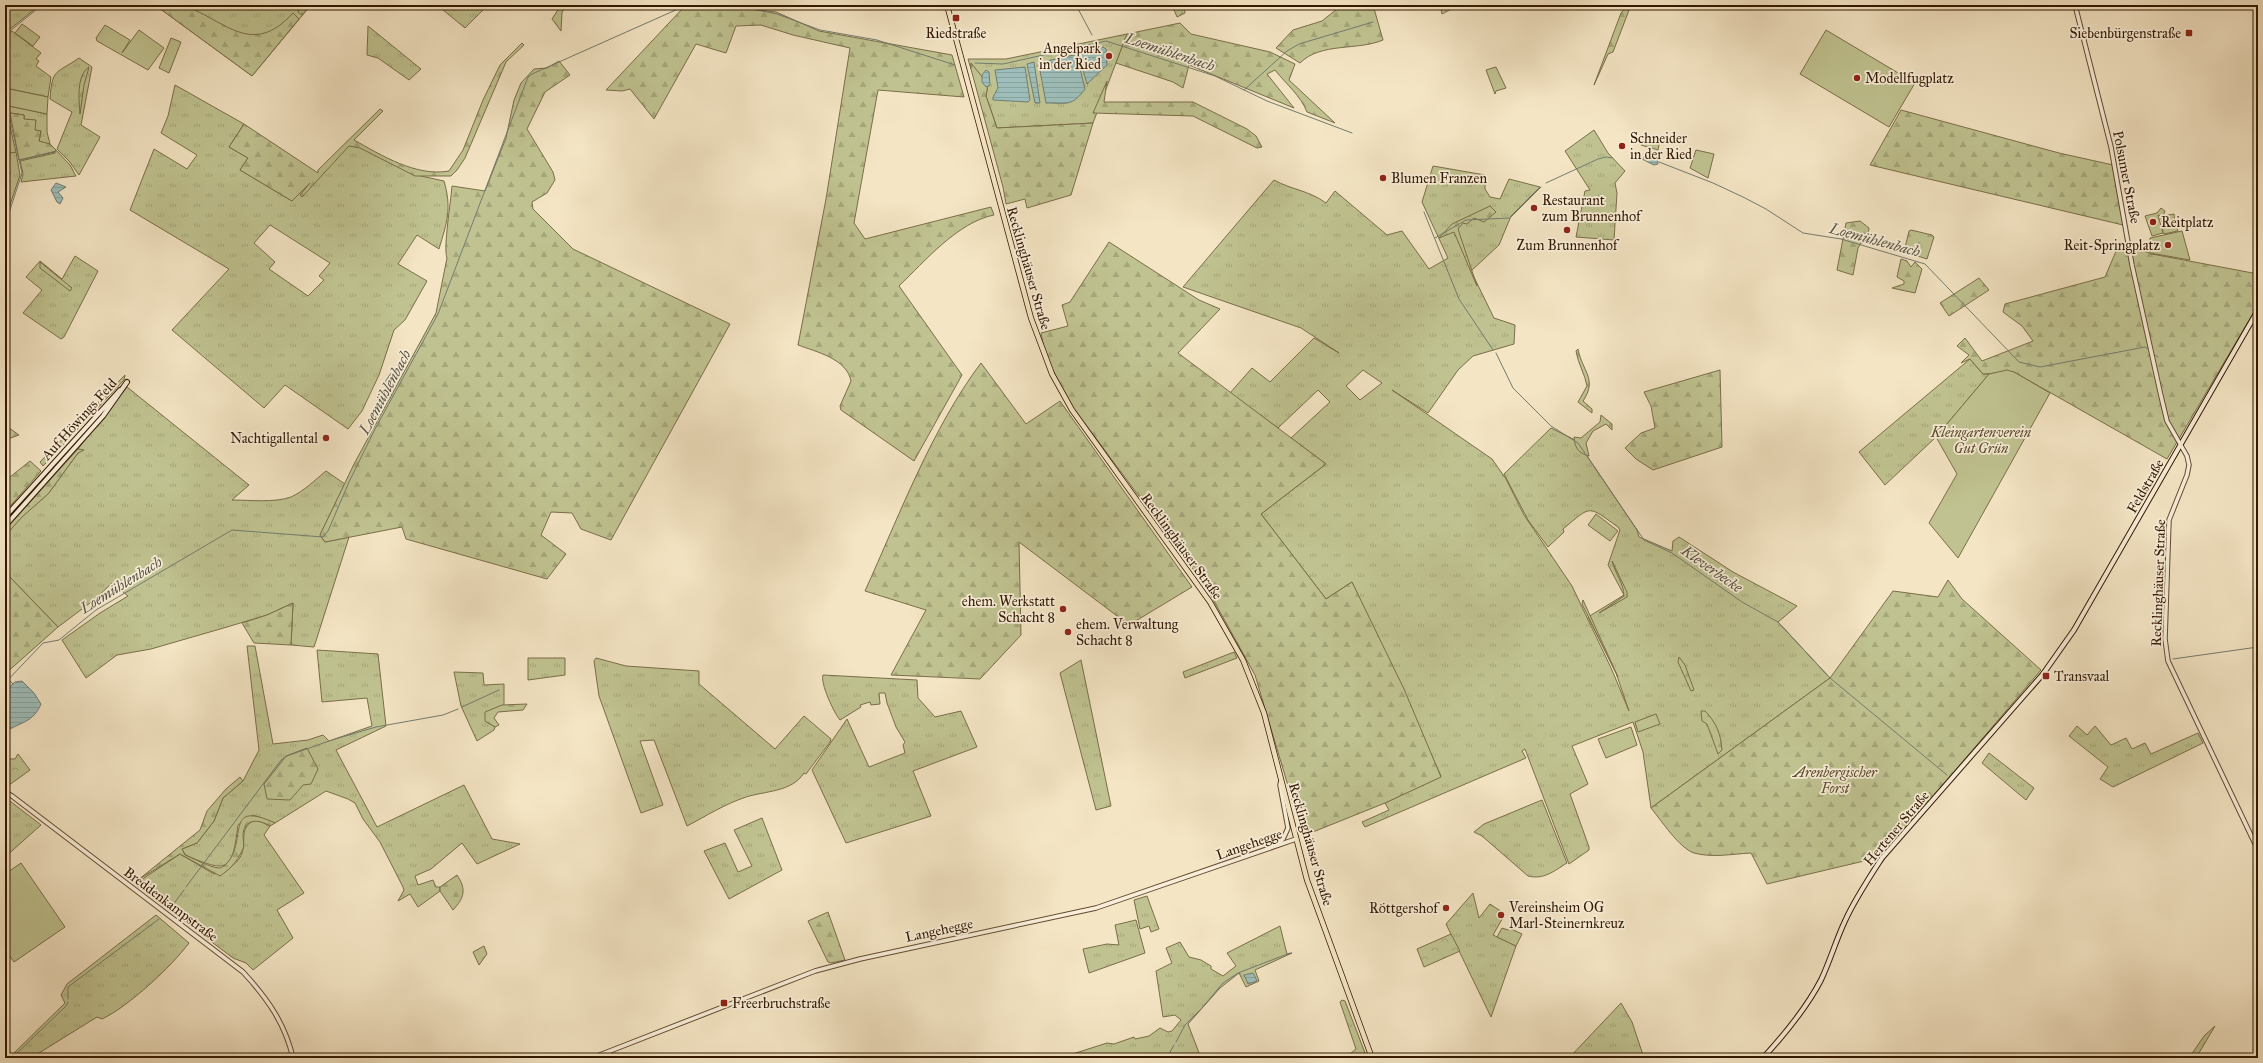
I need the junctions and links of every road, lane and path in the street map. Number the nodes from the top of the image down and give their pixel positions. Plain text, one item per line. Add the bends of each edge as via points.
1 (947, 5) edge
2 (2075, 5) edge
3 (2258, 310) edge
4 (2181, 445) junction
5 (5, 517) edge
6 (5, 526) edge
7 (2046, 670) joint
8 (1281, 778) junction
9 (5, 792) edge
10 (1296, 839) junction
11 (1274, 846) junction
12 (2258, 850) edge
13 (293, 1058) edge
14 (592, 1058) edge
15 (1372, 1058) edge
16 (1763, 1058) edge

1 - 8 main road, Recklinghäuser Straße via 1031,318 1052,374 1076,416 1200,588 1230,636 1256,691
2 - 4 street, Polsumer Straße via 2111,147 2132,265 2161,396 2169,425
3 - 4 main road, Feldstraße
4 - 7 main road, Feldstraße via 2078,623
4 - 12 street, Recklinghäuser Straße via 2189,465 2170,520 2165,639 2168,661
5 - 6 main road, Auf Höwings Feld via 127,382 103,416
7 - 16 main road, Hertener Straße via 1882,858 1846,920 1821,980 1790,1028
8 - 10 main road, Recklinghäuser Straße
8 - 11 street via 1288,828 1283,839
9 - 13 street, Breddenkampstraße via 243,972 262,993 281,1022
10 - 11 street, Langehegge
10 - 15 main road, Recklinghäuser Straße via 1313,899
11 - 14 street, Langehegge via 1096,908 860,959 816,971

